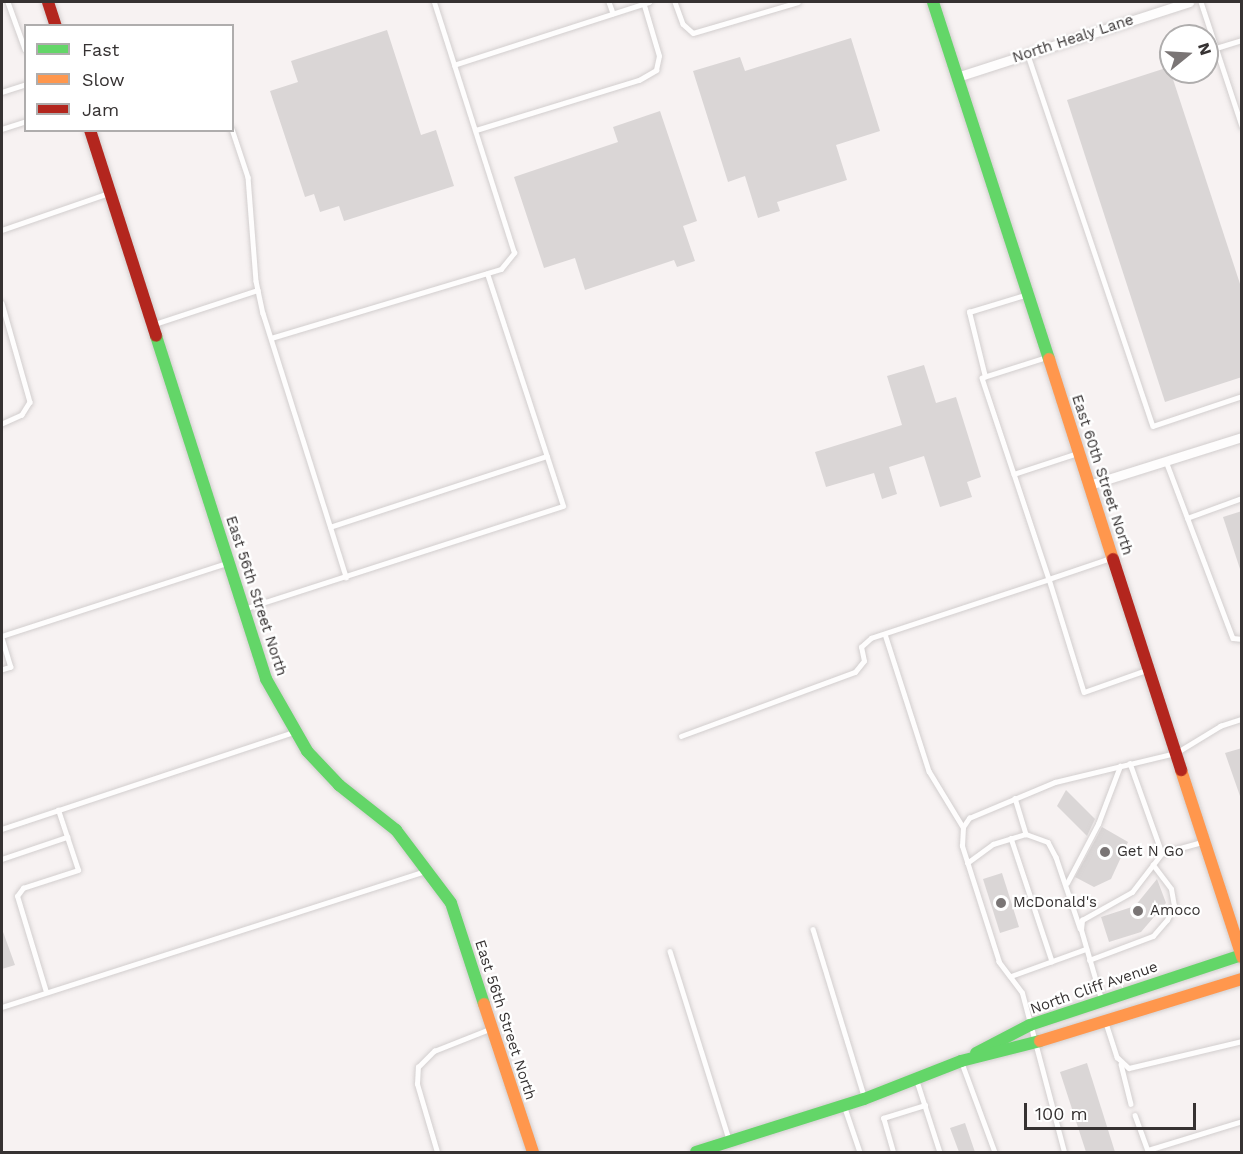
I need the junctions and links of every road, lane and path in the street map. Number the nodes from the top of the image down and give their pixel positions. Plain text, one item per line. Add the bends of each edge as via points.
1 (8, 2) edge
2 (48, 2) edge
3 (434, 2) edge
4 (609, 2) edge
5 (645, 2) edge
6 (675, 2) edge
7 (798, 2) edge
8 (933, 2) edge
9 (1189, 2) edge
10 (1201, 2) edge
11 (613, 13) junction
12 (55, 24) edge
13 (1208, 24) edge
14 (1242, 40) edge
15 (24, 47) edge
16 (1219, 47) edge
17 (1028, 54) junction
18 (1219, 57) edge
19 (454, 65) junction
20 (957, 77) junction
21 (24, 85) edge
22 (2, 92) edge
23 (24, 122) edge
24 (1242, 126) edge
25 (2, 129) edge
26 (476, 130) junction
27 (91, 132) edge
28 (233, 132) edge
29 (110, 193) junction
30 (2, 230) edge
31 (487, 274) junction
32 (258, 290) junction
33 (1028, 294) junction
34 (2, 303) edge
35 (152, 324) junction
36 (271, 338) junction
37 (1048, 357) junction
38 (985, 377) junction
39 (1242, 396) edge
40 (2, 424) edge
41 (1242, 437) edge
42 (1079, 453) junction
43 (547, 456) junction
44 (1166, 461) junction
45 (1014, 474) junction
46 (1089, 485) junction
47 (1242, 498) edge
48 (1187, 518) junction
49 (330, 527) junction
50 (1113, 558) junction
51 (229, 562) junction
52 (346, 577) junction
53 (1049, 579) junction
54 (244, 609) junction
55 (885, 634) junction
56 (2, 637) edge
57 (1242, 639) edge
58 (1149, 669) junction
59 (2, 670) edge
60 (1242, 719) edge
61 (294, 732) junction
62 (681, 736) dead end
63 (1176, 753) junction
64 (1130, 763) junction
65 (1120, 766) junction
66 (1016, 798) junction
67 (58, 810) junction
68 (963, 827) junction
69 (2, 829) edge
70 (1026, 834) junction
71 (67, 837) junction
72 (1011, 838) junction
73 (1204, 842) junction
74 (1162, 853) junction
75 (2, 859) edge
76 (967, 862) junction
77 (1153, 865) junction
78 (429, 869) junction
79 (1067, 884) junction
80 (813, 928) dead end
81 (1081, 930) junction
82 (1086, 949) junction
83 (670, 951) dead end
84 (1241, 956) edge
85 (1089, 960) junction
86 (1052, 961) junction
87 (1011, 976) junction
88 (1242, 979) edge
89 (46, 992) junction
90 (1102, 1001) junction
91 (2, 1007) edge
92 (1106, 1020) junction
93 (1030, 1025) junction
94 (492, 1028) junction
95 (1242, 1041) edge
96 (1036, 1042) junction
97 (961, 1061) junction
98 (1121, 1064) junction
99 (915, 1077) junction
100 (864, 1099) junction
101 (1131, 1104) dead end
102 (845, 1105) junction
103 (925, 1105) junction
104 (1135, 1115) dead end
105 (1242, 1121) edge
106 (730, 1142) junction
107 (437, 1152) edge
108 (532, 1152) edge
109 (696, 1152) edge
110 (860, 1152) edge
111 (893, 1152) edge
112 (940, 1152) edge
113 (995, 1152) edge
114 (1064, 1152) edge

1 - 15 lane
2 - 12 main road
3 - 19 lane
4 - 11 lane
5 - 11 lane
5 - 26 lane via 659,56 656,70 639,80
6 - 7 lane via 682,24 693,33
8 - 20 main road, East 60th Street North
9 - 17 street, North Healy Lane
10 - 13 lane
11 - 19 lane
14 - 16 lane
17 - 20 street, North Healy Lane
17 - 39 lane via 1153,426
18 - 24 lane
19 - 26 lane
20 - 33 main road, East 60th Street North
21 - 22 lane
23 - 25 lane
26 - 31 lane via 514,242 510,260 501,269
27 - 29 main road, East 56th Street North
28 - 32 lane via 248,177
29 - 30 lane
29 - 35 main road, East 56th Street North
31 - 36 lane
31 - 43 lane
32 - 35 lane
32 - 36 lane
33 - 37 main road, East 60th Street North
33 - 38 lane via 969,312
34 - 40 lane via 30,402 22,416
35 - 51 main road, East 56th Street North
36 - 49 lane
37 - 38 lane
37 - 42 main road, East 60th Street North
38 - 45 lane
41 - 44 street
42 - 45 lane
42 - 46 main road, East 60th Street North
43 - 49 lane
43 - 52 lane via 563,506
44 - 46 street
44 - 48 lane
45 - 53 lane
46 - 50 main road, East 60th Street North
47 - 48 lane
48 - 57 lane via 1233,638
49 - 52 lane
50 - 53 lane
50 - 58 main road, East 60th Street North
51 - 54 main road, East 56th Street North
51 - 56 lane
52 - 54 lane
53 - 55 lane
53 - 58 lane via 1084,692
54 - 61 main road, East 56th Street North via 266,679
55 - 62 lane via 865,641 861,647 862,666 855,672
55 - 68 lane via 930,771
56 - 59 lane via 11,667
58 - 63 main road, East 60th Street North
60 - 63 lane via 1220,726
61 - 67 lane
61 - 78 main road, East 56th Street North via 339,785 396,830
63 - 64 lane
63 - 73 main road, East 60th Street North
64 - 65 lane
64 - 74 lane
65 - 66 lane via 1055,782
65 - 79 lane via 1098,824
66 - 68 lane via 969,818
66 - 70 lane
67 - 69 lane
67 - 71 lane
68 - 76 lane
70 - 72 lane
70 - 79 lane via 1048,842
71 - 75 lane
71 - 89 lane via 78,870 23,888 17,896
72 - 76 lane via 987,847
72 - 86 lane
73 - 74 lane
73 - 84 main road, East 60th Street North
74 - 77 lane
76 - 87 lane via 1005,970
77 - 81 lane via 1120,902 1082,920
77 - 85 lane via 1171,890 1174,906 1167,921 1153,936
78 - 89 lane
78 - 94 main road, East 56th Street North via 451,903
79 - 81 lane
80 - 100 lane
81 - 82 lane
82 - 85 lane
82 - 86 lane
83 - 106 lane
84 - 90 main road, North Cliff Avenue
85 - 90 lane
86 - 87 lane
87 - 93 lane via 1022,993
88 - 92 main road, North Cliff Avenue
89 - 91 lane
90 - 93 main road, North Cliff Avenue
92 - 96 main road, North Cliff Avenue
92 - 98 lane
93 - 96 lane
93 - 97 main road, North Cliff Avenue
94 - 107 lane via 434,1051 418,1067 417,1084
94 - 108 main road, East 56th Street North
95 - 98 lane via 1138,1069
96 - 97 main road, North Cliff Avenue
96 - 114 lane
97 - 99 main road, North Cliff Avenue
97 - 113 lane
98 - 101 lane
99 - 100 main road, North Cliff Avenue
99 - 103 lane
100 - 102 main road, North Cliff Avenue
102 - 106 main road, North Cliff Avenue
102 - 110 lane
103 - 111 lane via 882,1118
103 - 112 lane
104 - 105 lane via 1148,1150
106 - 109 main road, North Cliff Avenue

